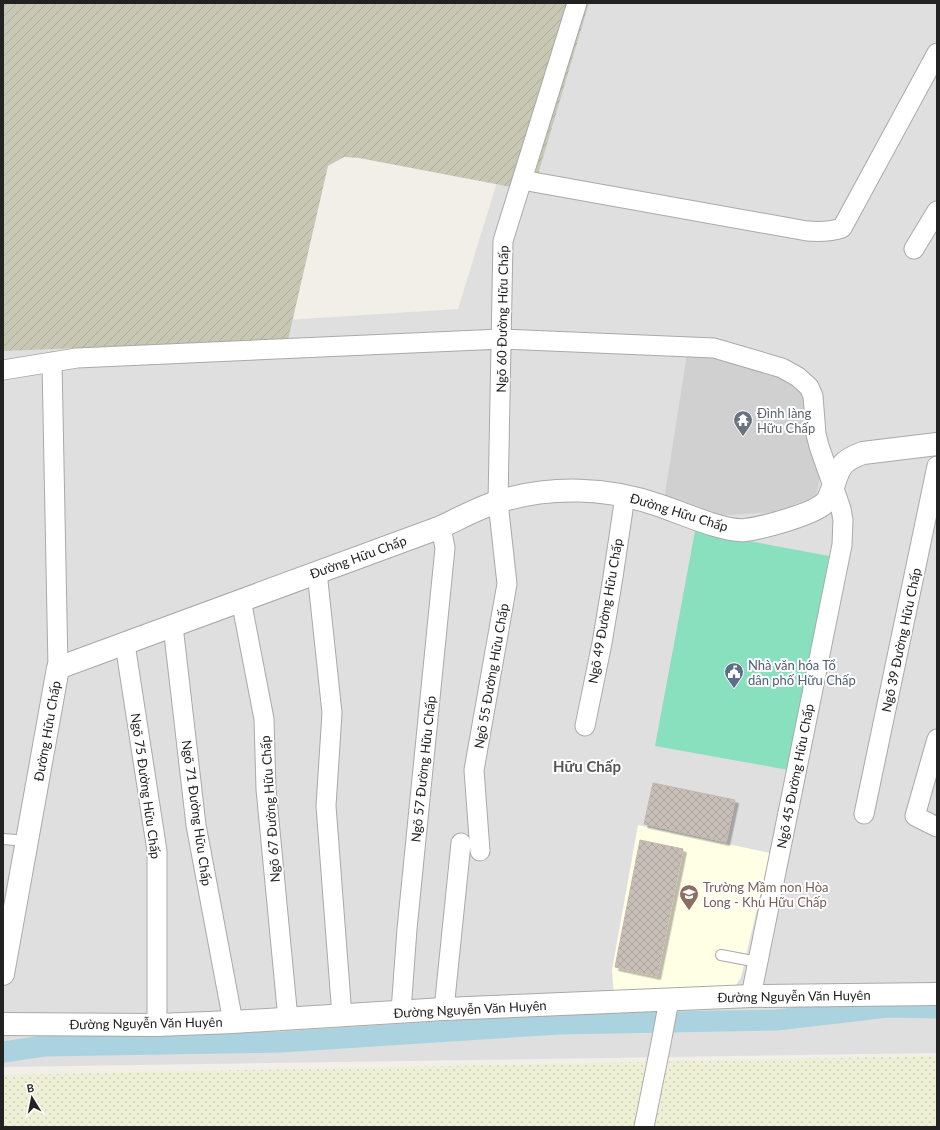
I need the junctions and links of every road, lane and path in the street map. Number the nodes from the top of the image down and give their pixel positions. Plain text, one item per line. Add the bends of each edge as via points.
1 (577, 3) edge
2 (937, 53) edge
3 (522, 180) junction
4 (937, 211) edge
5 (914, 249) dead end
6 (502, 339) junction
7 (52, 362) junction
8 (3, 370) edge
9 (937, 444) edge
10 (937, 466) edge
11 (833, 486) junction
12 (625, 496) junction
13 (498, 502) junction
14 (441, 527) junction
15 (317, 572) junction
16 (241, 600) junction
17 (173, 626) junction
18 (125, 644) junction
19 (58, 668) junction
20 (585, 726) dead end
21 (937, 739) edge
22 (864, 814) dead end
23 (937, 827) edge
24 (3, 839) edge
25 (27, 841) junction
26 (461, 843) dead end
27 (480, 851) dead end
28 (721, 955) dead end
29 (758, 962) junction
30 (3, 974) edge
31 (937, 994) edge
32 (751, 996) junction
33 (669, 1000) junction
34 (444, 1009) junction
35 (401, 1011) junction
36 (342, 1016) junction
37 (288, 1019) junction
38 (233, 1022) junction
39 (3, 1024) edge
40 (157, 1025) junction
41 (644, 1127) edge

1 - 3 street, Ngõ 60 Đường Hữu Chấp
2 - 3 street via 842,228 833,231 807,231
3 - 6 street, Ngõ 60 Đường Hữu Chấp via 503,241
4 - 5 street
6 - 7 street, Ngõ 45 Đường Hữu Chấp via 77,358
6 - 11 street, Ngõ 45 Đường Hữu Chấp via 714,348 782,368 798,376 809,387 813,396 816,434
6 - 13 street, Ngõ 60 Đường Hữu Chấp
7 - 8 street, Ngõ 45 Đường Hữu Chấp
7 - 19 street
9 - 11 street, Đường Hữu Chấp via 870,452 851,457 840,469
10 - 22 street, Ngõ 39 Đường Hữu Chấp
11 - 12 street, Đường Hữu Chấp via 828,500 822,506 763,527 744,530 728,529 642,499
11 - 29 street, Ngõ 45 Đường Hữu Chấp via 843,520 842,544
12 - 13 street, Đường Hữu Chấp via 580,490 555,490
12 - 20 street, Ngõ 49 Đường Hữu Chấp
13 - 14 street, Đường Hữu Chấp
13 - 27 street, Ngõ 55 Đường Hữu Chấp via 507,584 474,770
14 - 15 street, Đường Hữu Chấp
14 - 35 street, Ngõ 57 Đường Hữu Chấp via 445,548
15 - 16 street, Đường Hữu Chấp
15 - 36 street via 332,713 326,806
16 - 17 street, Đường Hữu Chấp
16 - 37 street, Ngõ 67 Đường Hữu Chấp via 264,719 266,789
17 - 18 street, Đường Hữu Chấp
17 - 38 street, Ngõ 71 Đường Hữu Chấp via 196,825
18 - 19 street, Đường Hữu Chấp
18 - 40 street, Ngõ 75 Đường Hữu Chấp via 156,850
19 - 25 street, Đường Hữu Chấp
21 - 23 street via 914,816
24 - 25 lane
25 - 30 street, Đường Hữu Chấp
26 - 34 street
28 - 29 lane
29 - 32 street, Ngõ 45 Đường Hữu Chấp
31 - 32 street, Đường Nguyễn Văn Huyên
32 - 33 street, Đường Nguyễn Văn Huyên
33 - 34 street, Đường Nguyễn Văn Huyên
33 - 41 street
34 - 35 street, Đường Nguyễn Văn Huyên
35 - 36 street, Đường Nguyễn Văn Huyên
36 - 37 street, Đường Nguyễn Văn Huyên
37 - 38 street, Đường Nguyễn Văn Huyên
38 - 40 street, Đường Nguyễn Văn Huyên
39 - 40 street, Đường Nguyễn Văn Huyên

